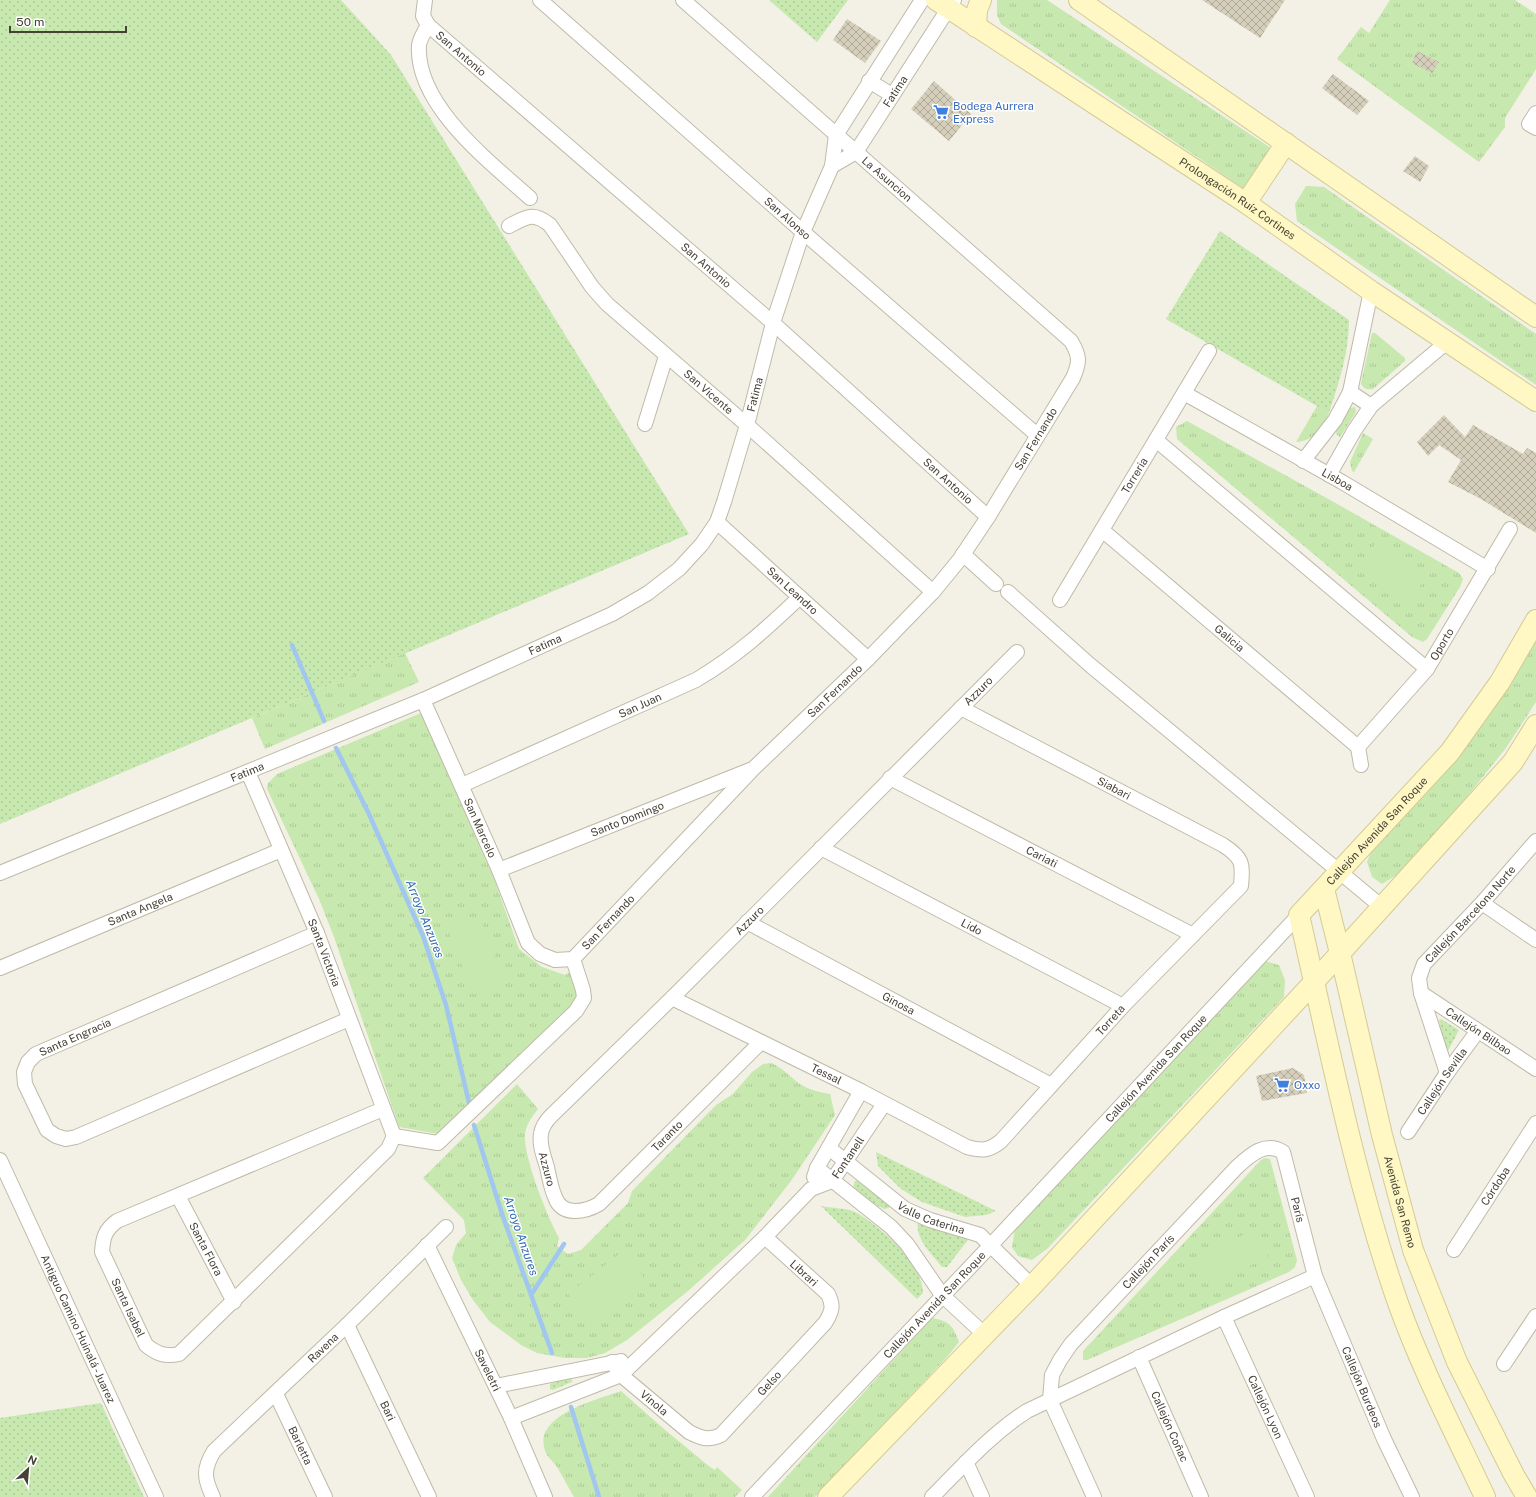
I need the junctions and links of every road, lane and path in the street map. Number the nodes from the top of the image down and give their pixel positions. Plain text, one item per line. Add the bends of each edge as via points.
1 (424, 0) edge
2 (540, 0) edge
3 (682, 0) edge
4 (922, 0) edge
5 (981, 0) edge
6 (1079, 0) edge
7 (946, 3) edge
8 (425, 21) junction
9 (976, 27) junction
10 (869, 81) junction
11 (892, 95) junction
12 (836, 135) junction
13 (1286, 143) junction
14 (856, 152) junction
15 (832, 166) junction
16 (530, 198) dead end
17 (1246, 203) junction
18 (509, 226) dead end
19 (803, 232) junction
20 (1371, 291) junction
21 (1536, 317) edge
22 (773, 323) junction
23 (1447, 342) junction
24 (1209, 351) dead end
25 (666, 356) junction
26 (1079, 366) joint
27 (1350, 392) junction
28 (1184, 393) junction
29 (1536, 401) edge
30 (1372, 406) junction
31 (645, 424) dead end
32 (747, 425) junction
33 (1037, 435) junction
34 (1156, 440) junction
35 (1303, 461) junction
36 (1329, 475) junction
37 (988, 517) junction
38 (717, 522) junction
39 (1510, 529) dead end
40 (1102, 530) junction
41 (963, 554) junction
42 (1488, 569) junction
43 (996, 584) dead end
44 (934, 592) junction
45 (1008, 592) dead end
46 (800, 597) junction
47 (1060, 600) dead end
48 (1536, 620) edge
49 (1016, 652) dead end
50 (868, 659) junction
51 (1427, 669) junction
52 (423, 700) junction
53 (961, 708) junction
54 (1536, 725) edge
55 (1358, 747) junction
56 (1361, 765) dead end
57 (754, 768) junction
58 (248, 772) junction
59 (890, 778) junction
60 (462, 785) junction
61 (1536, 841) edge
62 (821, 848) junction
63 (281, 850) junction
64 (500, 870) junction
65 (1340, 872) junction
66 (0, 873) edge
67 (1241, 886) joint
68 (1324, 889) junction
69 (1482, 903) junction
70 (1382, 907) junction
71 (1298, 915) junction
72 (747, 922) junction
73 (317, 933) junction
74 (1193, 935) junction
75 (1536, 940) edge
76 (1340, 953) junction
77 (540, 954) joint
78 (573, 959) junction
79 (0, 968) edge
80 (1314, 982) junction
81 (1421, 993) junction
82 (672, 998) junction
83 (1123, 1006) junction
84 (350, 1019) junction
85 (1478, 1032) junction
86 (761, 1042) junction
87 (1536, 1069) edge
88 (1447, 1073) junction
89 (1051, 1085) junction
90 (861, 1091) junction
91 (884, 1104) junction
92 (383, 1109) junction
93 (1536, 1123) edge
94 (1408, 1132) dead end
95 (394, 1136) junction
96 (1275, 1147) joint
97 (829, 1148) junction
98 (980, 1151) joint
99 (0, 1160) edge
100 (846, 1161) junction
101 (817, 1168) junction
102 (832, 1181) junction
103 (811, 1189) junction
104 (178, 1196) junction
105 (564, 1208) joint
106 (905, 1208) junction
107 (446, 1227) dead end
108 (891, 1227) junction
109 (765, 1237) junction
110 (427, 1245) junction
111 (991, 1245) junction
112 (1413, 1250) junction
113 (1454, 1250) dead end
114 (1384, 1259) junction
115 (1315, 1276) junction
116 (1032, 1286) junction
117 (942, 1295) junction
118 (234, 1302) junction
119 (831, 1314) joint
120 (1536, 1316) edge
121 (1224, 1317) junction
122 (347, 1325) junction
123 (984, 1334) junction
124 (1139, 1357) junction
125 (636, 1359) junction
126 (612, 1362) junction
127 (1504, 1364) dead end
128 (621, 1375) junction
129 (496, 1386) junction
130 (276, 1394) junction
131 (1050, 1400) junction
132 (511, 1418) junction
133 (700, 1438) joint
134 (966, 1462) junction
135 (156, 1497) edge
136 (213, 1497) edge
137 (325, 1497) edge
138 (429, 1497) edge
139 (545, 1497) edge
140 (752, 1497) edge
141 (828, 1497) edge
142 (932, 1497) edge
143 (982, 1497) edge
144 (1094, 1497) edge
145 (1201, 1497) edge
146 (1307, 1497) edge
147 (1412, 1497) edge
148 (1485, 1497) edge
149 (1527, 1497) edge

1 - 8 street
2 - 19 street, San Alonso
3 - 12 street, La Asuncion
4 - 10 street, Fatima
5 - 9 street via 977,10
6 - 13 street
7 - 9 street, Prolongación Ruíz Cortines
7 - 11 street, Fatima
8 - 16 street via 419,44 420,63 433,100 457,130
8 - 22 street, San Antonio
9 - 17 street, Prolongación Ruíz Cortines
10 - 11 street
10 - 12 street, Fatima
11 - 14 street, Fatima
12 - 14 street, La Asuncion
12 - 15 street, Fatima
13 - 17 street
13 - 21 street
14 - 15 street, Fatima
14 - 26 street, La Asuncion via 1071,341 1078,352
15 - 19 street, Fatima
17 - 20 street, Prolongación Ruíz Cortines
18 - 25 street, San Vicente via 525,217 542,218 550,225 598,296
19 - 22 street, Fatima
19 - 33 street, San Alonso
20 - 23 street, Prolongación Ruíz Cortines
20 - 27 street
22 - 32 street, Fatima
22 - 37 street, San Antonio
23 - 29 street, Prolongación Ruíz Cortines
23 - 30 street
24 - 28 street, Torreria
25 - 31 street
25 - 32 street, San Vicente
26 - 33 street, San Fernando
27 - 30 street
27 - 35 street via 1335,420
28 - 34 street, Torreria
28 - 35 street, Lisboa
30 - 36 street via 1354,431
32 - 38 street, Fatima
32 - 44 street, San Vicente
33 - 37 street, San Fernando
34 - 40 street, Torreria
34 - 51 street
35 - 36 street, Lisboa
36 - 42 street, Lisboa
37 - 41 street, San Fernando
38 - 46 street, San Leandro
38 - 52 street, Fatima via 702,544 679,569 648,593 612,614
39 - 42 street, Oporto
40 - 47 street, Torreria
40 - 55 street, Galicia
41 - 43 street
41 - 44 street, San Fernando
42 - 51 street, Oporto
44 - 50 street, San Fernando
45 - 65 street via 1090,665
46 - 50 street, San Leandro
46 - 60 street, San Juan via 752,642 725,663 696,680
48 - 65 street, Callejón Avenida San Roque via 1500,682 1450,752
49 - 53 street, Azzuro
50 - 57 street, San Fernando
51 - 55 street, Oporto
52 - 58 street, Fatima
52 - 60 street, San Marcelo
53 - 59 street, Azzuro
53 - 67 street, Siabari via 1234,852 1241,860
54 - 70 street via 1513,762
55 - 56 street
57 - 64 street, Santo Domingo
57 - 78 street, San Fernando
58 - 63 street, Santa Victoria
58 - 66 street, Fatima
59 - 62 street, Azzuro
59 - 74 street, Cariati
60 - 64 street, San Marcelo
61 - 69 street, Callejón Barcelona Norte
62 - 72 street, Azzuro
62 - 83 street, Lido
63 - 73 street, Santa Victoria
63 - 79 street, Santa Angela
64 - 77 street, San Marcelo via 528,943
65 - 68 street, Callejón Avenida San Roque
65 - 70 street
67 - 74 street, Torreta
68 - 71 street, Callejón Avenida San Roque
68 - 76 street, Avenida San Remo
69 - 75 street
69 - 81 street, Callejón Barcelona Norte via 1424,964 1419,978
70 - 76 street
71 - 80 street
71 - 111 street, Callejón Avenida San Roque
72 - 82 street, Azzuro
72 - 89 street, Ginosa
73 - 84 street, Santa Victoria
73 - 84 street, Santa Engracia via 36,1054 28,1062 24,1072 25,1084 47,1130 66,1139 76,1137
74 - 83 street, Torreta
76 - 80 street
76 - 112 street, Avenida San Remo via 1382,1134
77 - 78 street, San Fernando via 555,960
78 - 95 street via 584,998 576,1011 438,1143
80 - 114 street via 1357,1173
80 - 116 street
81 - 85 street, Callejón Bilbao
81 - 88 street, Callejón Barcelona Norte
82 - 86 street, Tessal
82 - 105 street, Azzuro via 544,1124 540,1134 541,1145 555,1199
83 - 89 street, Torreta
84 - 92 street, Santa Victoria
85 - 87 street, Callejón Bilbao
85 - 88 street, Callejón Sevilla
86 - 90 street, Tessal
86 - 105 street, Taranto via 599,1204 589,1210 576,1212
88 - 94 street, Callejón Sevilla
89 - 98 street, Torreta via 1001,1141 992,1149
90 - 91 street, Tessal
90 - 97 street, Fontanell
91 - 98 street, Tessal via 967,1147
91 - 100 street, Fontanell
92 - 95 street, Santa Victoria
92 - 104 street, Santa Isabel
93 - 113 street, Córdoba
95 - 118 street, Santa Isabel via 388,1148
96 - 115 street, París via 1283,1152
96 - 131 street, Callejón París via 1264,1148 1236,1167 1071,1344 1052,1375
97 - 100 street, Valle Caterina
97 - 101 street, Fontanell
99 - 135 street, Antiguo Camino Huinalá - Juarez
100 - 102 street, Fontanell
100 - 106 street, Valle Caterina
101 - 102 street
101 - 103 street, Fontanell
102 - 103 street, Fontanell
102 - 108 street
103 - 109 street
104 - 118 street, Santa Flora
104 - 118 street, Santa Isabel via 117,1221 107,1229 103,1239 102,1252 146,1345 155,1353 167,1357 180,1354
106 - 108 street
106 - 111 street, Valle Caterina via 930,1220 980,1235
107 - 110 street, Ravena
108 - 117 street via 907,1244
109 - 119 street, Librari via 828,1294 833,1305
109 - 125 street
110 - 122 street, Ravena
110 - 129 street, Saveletri
111 - 116 street, Valle Caterina
111 - 117 street, Callejón Avenida San Roque
112 - 114 street
112 - 149 street, Avenida San Remo via 1457,1362
114 - 148 street via 1418,1355
115 - 121 street
115 - 147 street, Callejón Burdeos via 1384,1439
116 - 123 street
117 - 123 street
117 - 140 street, Callejón Avenida San Roque
119 - 133 street, Gelso via 721,1435 711,1439
120 - 127 street
121 - 124 street
121 - 146 street, Callejón Lyon
122 - 130 street, Ravena
122 - 138 street, Bari
123 - 141 street
124 - 131 street
124 - 145 street, Callejón Coñac
125 - 126 street
125 - 128 street
126 - 128 street, Vinola
126 - 129 street
128 - 132 street
128 - 133 street, Vinola via 689,1432
129 - 132 street, Saveletri
130 - 136 street, Ravena via 214,1451 208,1460 205,1472
130 - 137 street, Barletta
131 - 134 street via 1011,1421
131 - 144 street
132 - 139 street, Saveletri
134 - 142 street
134 - 143 street

